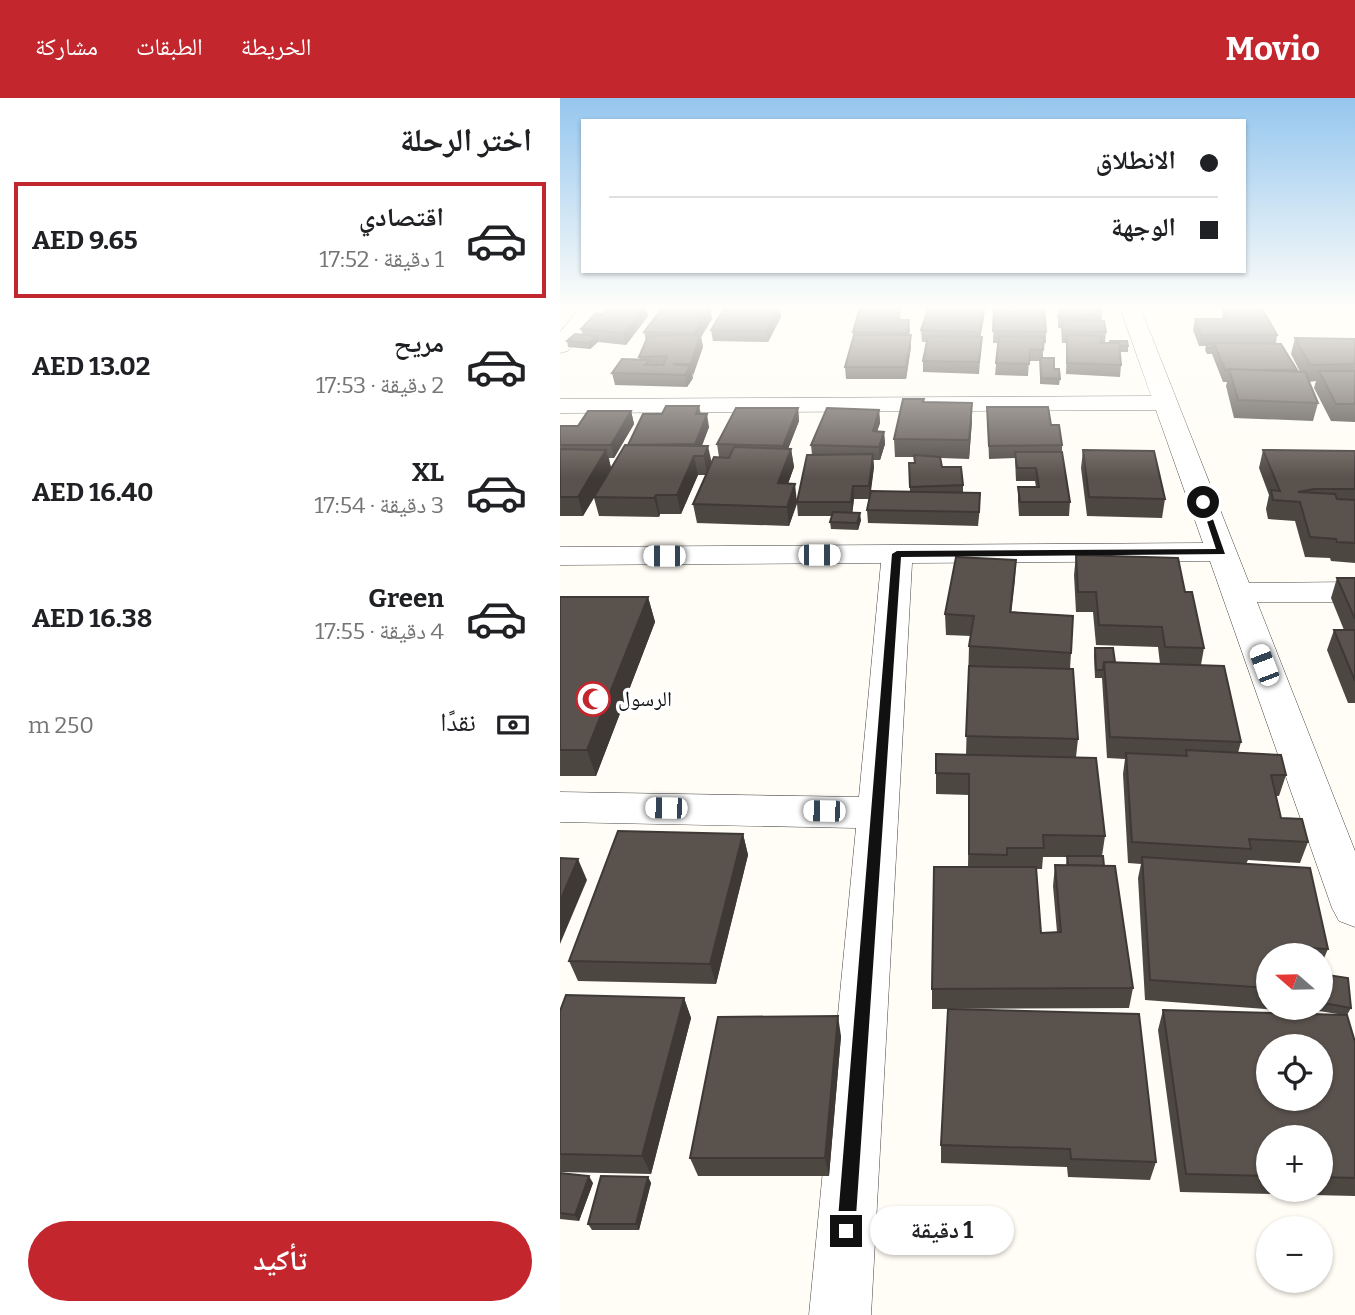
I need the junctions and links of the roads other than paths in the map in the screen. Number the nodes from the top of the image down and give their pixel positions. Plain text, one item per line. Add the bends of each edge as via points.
1 (1151, 364) edge
2 (1166, 403) junction
3 (560, 406) edge
4 (1222, 552) junction
5 (897, 554) junction
6 (560, 556) edge
7 (1355, 592) edge
8 (1237, 593) junction
9 (560, 807) edge
10 (877, 813) junction
11 (1355, 908) edge
12 (840, 1315) edge

1 - 2 street
2 - 3 street
2 - 4 street
4 - 5 street
4 - 8 street
5 - 6 street
5 - 10 street
7 - 8 street
8 - 11 street
9 - 10 street
10 - 12 street

